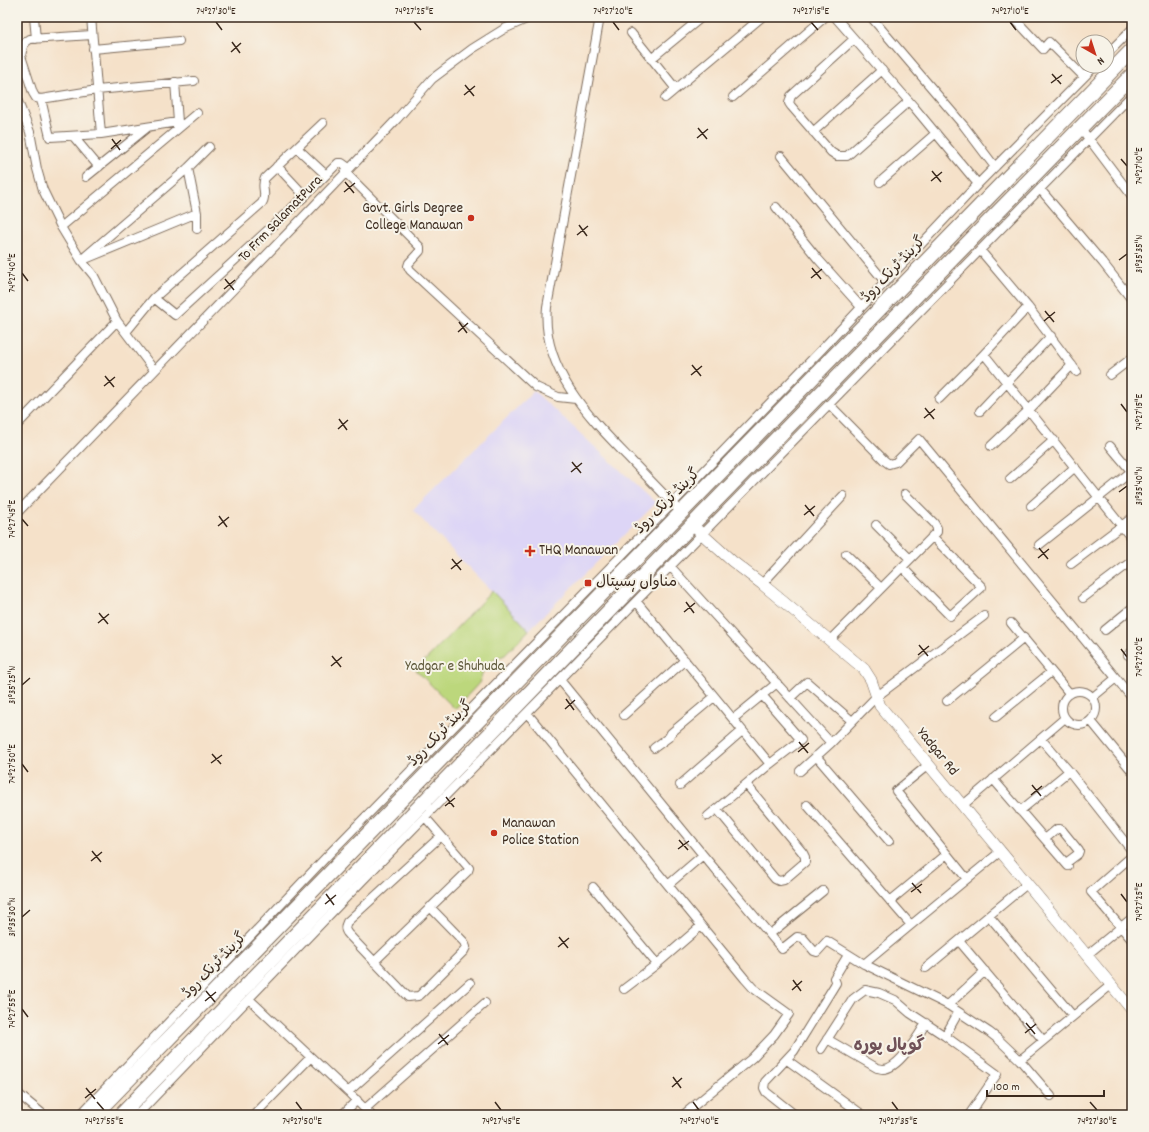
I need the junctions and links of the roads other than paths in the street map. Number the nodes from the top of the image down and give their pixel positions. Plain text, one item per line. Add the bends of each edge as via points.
1 (34, 17) edge
2 (91, 17) edge
3 (531, 17) edge
4 (600, 17) edge
5 (702, 17) edge
6 (762, 17) edge
7 (825, 17) edge
8 (835, 17) edge
9 (871, 17) edge
10 (1013, 17) edge
11 (1132, 28) edge
12 (630, 33) dead end
13 (92, 35) junction
14 (854, 38) junction
15 (36, 39) junction
16 (178, 42) dead end
17 (1115, 46) edge
18 (93, 49) junction
19 (1132, 50) edge
20 (651, 59) junction
21 (882, 70) junction
22 (1087, 74) edge
23 (1132, 75) edge
24 (1084, 77) junction
25 (194, 81) dead end
26 (175, 82) junction
27 (1097, 86) junction
28 (676, 89) junction
29 (97, 90) junction
30 (1132, 95) edge
31 (733, 97) dead end
32 (1110, 97) junction
33 (665, 98) dead end
34 (17, 99) edge
35 (41, 99) junction
36 (909, 101) junction
37 (197, 112) dead end
38 (323, 123) dead end
39 (149, 127) junction
40 (813, 132) junction
41 (936, 133) junction
42 (101, 134) junction
43 (1084, 134) junction
44 (73, 136) junction
45 (209, 147) dead end
46 (297, 148) junction
47 (781, 156) dead end
48 (277, 166) junction
49 (99, 167) junction
50 (995, 167) junction
51 (188, 168) junction
52 (347, 170) junction
53 (326, 175) junction
54 (86, 178) dead end
55 (880, 182) dead end
56 (978, 184) junction
57 (1040, 189) junction
58 (305, 196) junction
59 (1132, 196) edge
60 (776, 207) dead end
61 (197, 213) junction
62 (61, 227) junction
63 (197, 229) dead end
64 (980, 250) junction
65 (81, 260) junction
66 (885, 282) junction
67 (154, 298) junction
68 (1132, 300) edge
69 (861, 307) junction
70 (1028, 307) junction
71 (117, 321) junction
72 (126, 332) junction
73 (1051, 336) junction
74 (984, 354) junction
75 (1132, 358) edge
76 (1072, 365) junction
77 (154, 370) junction
78 (1077, 372) dead end
79 (1110, 375) dead end
80 (1007, 382) junction
81 (576, 399) junction
82 (939, 399) dead end
83 (829, 404) junction
84 (1029, 410) junction
85 (980, 411) dead end
86 (17, 426) edge
87 (1054, 440) junction
88 (991, 446) dead end
89 (1110, 446) dead end
90 (1075, 467) junction
91 (1132, 471) edge
92 (1010, 478) dead end
93 (905, 494) dead end
94 (843, 496) dead end
95 (1099, 497) junction
96 (1031, 506) dead end
97 (677, 508) junction
98 (17, 513) edge
99 (1132, 518) edge
100 (876, 526) dead end
101 (1121, 526) junction
102 (697, 530) junction
103 (932, 536) junction
104 (1132, 539) edge
105 (1039, 545) dead end
106 (846, 554) dead end
107 (910, 559) junction
108 (1132, 561) edge
109 (1071, 564) dead end
110 (621, 565) junction
111 (670, 566) junction
112 (902, 567) junction
113 (762, 584) junction
114 (881, 588) junction
115 (1083, 598) dead end
116 (636, 601) junction
117 (1132, 608) edge
118 (984, 616) dead end
119 (1010, 623) dead end
120 (1104, 630) dead end
121 (1024, 638) junction
122 (830, 640) junction
123 (685, 660) junction
124 (1051, 672) junction
125 (1116, 678) junction
126 (560, 680) junction
127 (776, 683) junction
128 (509, 688) junction
129 (1070, 694) junction
130 (762, 695) junction
131 (714, 697) junction
132 (876, 697) junction
133 (1093, 697) junction
134 (790, 698) junction
135 (1132, 698) edge
136 (947, 701) dead end
137 (525, 707) junction
138 (624, 714) dead end
139 (996, 717) dead end
140 (1065, 718) junction
141 (733, 719) junction
142 (852, 720) junction
143 (1091, 721) junction
144 (742, 731) junction
145 (1041, 739) junction
146 (831, 743) junction
147 (654, 748) dead end
148 (816, 756) junction
149 (770, 764) junction
150 (928, 765) junction
151 (800, 771) dead end
152 (1069, 771) junction
153 (1132, 771) edge
154 (416, 775) junction
155 (993, 779) junction
156 (746, 784) junction
157 (680, 785) dead end
158 (807, 804) dead end
159 (962, 806) junction
160 (717, 808) junction
161 (1020, 811) junction
162 (708, 816) dead end
163 (425, 817) junction
164 (441, 836) junction
165 (1045, 839) junction
166 (888, 841) dead end
167 (1001, 851) junction
168 (1132, 851) edge
169 (947, 854) junction
170 (703, 855) junction
171 (1132, 856) edge
172 (966, 879) junction
173 (1028, 884) junction
174 (668, 885) junction
175 (593, 887) dead end
176 (824, 891) dead end
177 (890, 901) junction
178 (430, 907) junction
179 (989, 916) junction
180 (1132, 918) edge
181 (701, 926) junction
182 (911, 926) junction
183 (1121, 927) junction
184 (770, 934) junction
185 (1132, 940) edge
186 (959, 941) junction
187 (848, 955) junction
188 (1087, 955) junction
189 (374, 962) junction
190 (657, 964) junction
191 (864, 964) junction
192 (926, 968) dead end
193 (985, 971) junction
194 (470, 983) dead end
195 (1111, 985) junction
196 (624, 990) dead end
197 (249, 999) junction
198 (485, 1003) dead end
199 (948, 1005) junction
200 (1132, 1010) edge
201 (958, 1013) junction
202 (1073, 1016) junction
203 (926, 1023) junction
204 (945, 1036) junction
205 (828, 1039) junction
206 (1043, 1040) junction
207 (821, 1049) dead end
208 (311, 1057) junction
209 (787, 1060) junction
210 (1020, 1060) junction
211 (348, 1092) junction
212 (17, 1093) edge
213 (1051, 1096) dead end
214 (357, 1100) junction
215 (101, 1101) junction
216 (368, 1112) edge
217 (44, 1115) edge
218 (80, 1115) edge
219 (94, 1115) edge
220 (121, 1115) edge
221 (137, 1115) edge
222 (254, 1115) edge
223 (342, 1115) edge
224 (683, 1115) edge
225 (796, 1115) edge
226 (863, 1115) edge
227 (969, 1115) edge

1 - 15 street
2 - 13 street
3 - 52 street, To Frm SalamatPura via 504,29 472,49 432,79
4 - 81 street via 545,320 550,346 560,373
5 - 20 street
6 - 28 street
7 - 31 street
8 - 14 street
9 - 50 street via 964,126
10 - 24 street via 1043,48 1049,42
11 - 17 street
12 - 20 street
13 - 15 street
13 - 18 street
14 - 21 street
14 - 40 street via 791,96 791,106
15 - 35 street via 26,42 21,56 33,93 36,98
16 - 18 street
18 - 29 street
19 - 27 highway, گرینڈ ٹرنک روڈ
20 - 28 street
21 - 36 street
21 - 40 street
22 - 24 street
23 - 32 highway
24 - 50 street
25 - 26 street
26 - 29 street
26 - 39 street via 178,122
27 - 32 highway
27 - 97 highway, گرینڈ ٹرنک روڈ
28 - 33 street
29 - 35 street
29 - 42 street
30 - 43 street
32 - 43 highway
34 - 62 street via 30,132 43,190
35 - 44 street via 50,138
36 - 40 street via 847,156 837,156 831,152
36 - 41 street
37 - 62 street
38 - 46 street
39 - 42 street
39 - 49 street
41 - 55 street
41 - 56 street
42 - 44 street
43 - 57 street
43 - 59 street
43 - 102 highway
44 - 49 street
45 - 51 street
46 - 48 street
46 - 53 street
47 - 66 street
48 - 58 street
48 - 67 street via 263,182 265,196 262,203
49 - 54 street
50 - 56 street
51 - 61 street
51 - 65 street
52 - 53 street via 340,162
52 - 77 street, To Frm SalamatPura
52 - 81 street via 420,247 420,251 409,263 410,270 536,387 558,397
53 - 58 street
56 - 66 street
57 - 64 street
57 - 68 street
58 - 67 street via 175,315
60 - 69 street
61 - 63 street
61 - 65 street
62 - 65 street
64 - 70 street
64 - 83 street
65 - 71 street via 94,276
66 - 69 street
67 - 72 street
69 - 97 street
70 - 73 street
70 - 74 street
71 - 72 street
71 - 86 street
72 - 77 street
73 - 76 street
73 - 80 street
74 - 80 street
74 - 82 street
75 - 79 street
76 - 78 street
76 - 84 street
77 - 98 street, To Frm SalamatPura
80 - 84 street
80 - 85 street
81 - 97 street via 601,430
83 - 102 street
83 - 125 street via 889,464 896,462 919,438
84 - 87 street
84 - 88 street
87 - 90 street
87 - 92 street
89 - 91 street
90 - 95 street
90 - 96 street
91 - 95 street
93 - 103 street via 934,523 937,532
94 - 113 street
95 - 101 street
95 - 105 street
97 - 110 highway, گرینڈ ٹرنک روڈ
99 - 101 street
100 - 107 street
101 - 104 street
101 - 109 street
102 - 111 street
102 - 113 street, Yadgar Rd
102 - 137 highway
103 - 107 street
103 - 112 street via 982,587 950,616
106 - 114 street
107 - 112 street
108 - 115 street
110 - 128 highway, گرینڈ ٹرنک روڈ
110 - 154 street
111 - 116 street
111 - 127 street
112 - 114 street
113 - 122 street, Yadgar Rd
114 - 122 street
116 - 123 street
116 - 126 street
117 - 120 street
118 - 132 street
119 - 121 street
121 - 124 street
121 - 136 street
122 - 132 street, Yadgar Rd via 864,669 871,680
123 - 131 street
123 - 138 street
124 - 129 street
124 - 139 street
125 - 133 street
125 - 135 street
126 - 137 street
126 - 170 street
127 - 130 street
127 - 134 street
128 - 137 highway
128 - 154 highway, گرینڈ ٹرنک روڈ
129 - 133 street via 1080,691
129 - 140 street via 1063,702
130 - 141 street
130 - 149 street via 800,740
131 - 141 street
131 - 147 street
132 - 142 street
132 - 150 street, Yadgar Rd via 880,706
133 - 143 street via 1097,707
134 - 142 street via 807,682
134 - 146 street
137 - 163 street
137 - 174 street
137 - 220 highway
140 - 143 street via 1074,725
140 - 145 street
141 - 144 street
142 - 146 street
143 - 153 street
144 - 149 street
144 - 157 street
145 - 152 street
145 - 155 street
146 - 148 street
148 - 151 street
148 - 166 street
149 - 156 street
150 - 159 street, Yadgar Rd
150 - 169 street via 896,791
152 - 161 street
152 - 168 street
154 - 215 highway, گرینڈ ٹرنک روڈ
155 - 159 street
155 - 161 street
156 - 160 street
156 - 160 street via 805,857 805,862 784,880 775,879
158 - 177 street
159 - 167 street, Yadgar Rd
160 - 162 street
161 - 165 street
163 - 164 street
163 - 197 street
164 - 178 street via 469,868
164 - 189 street via 347,922 346,932
165 - 165 street via 1060,829 1079,851 1078,854 1067,864
167 - 172 street
167 - 173 street, Yadgar Rd
169 - 172 street
169 - 177 street
170 - 174 street
170 - 184 street
171 - 183 street via 1091,892
172 - 182 street
173 - 179 street
173 - 188 street, Yadgar Rd
174 - 181 street
175 - 190 street
176 - 184 street
177 - 182 street
178 - 189 street
178 - 189 street via 466,947 420,995 406,995
179 - 186 street
179 - 202 street
180 - 183 street
181 - 190 street
181 - 224 street via 753,988 789,1014 774,1035 752,1058
182 - 191 street
183 - 185 street
183 - 188 street
184 - 187 street via 782,949 797,938 803,938 814,951 817,952 826,941
186 - 192 street
186 - 193 street
187 - 191 street
187 - 209 street via 834,978 836,983
188 - 195 street, Yadgar Rd
190 - 196 street
191 - 199 street
193 - 199 street
193 - 206 street
194 - 211 street
195 - 200 street, Yadgar Rd
195 - 202 street
197 - 208 street
197 - 221 street
198 - 216 street
199 - 201 street
201 - 204 street
201 - 210 street via 998,1039
202 - 206 street
203 - 204 street
203 - 205 street via 905,1054 891,1067 883,1069
203 - 205 street via 894,1000 865,990 853,999
204 - 227 street via 996,1074
205 - 207 street
206 - 210 street
208 - 211 street
208 - 222 street
209 - 225 street via 765,1082 764,1088
209 - 226 street
210 - 213 street
211 - 214 street
212 - 217 street
214 - 216 street
214 - 223 street
215 - 218 street
215 - 219 highway, گرینڈ ٹرنک روڈ

